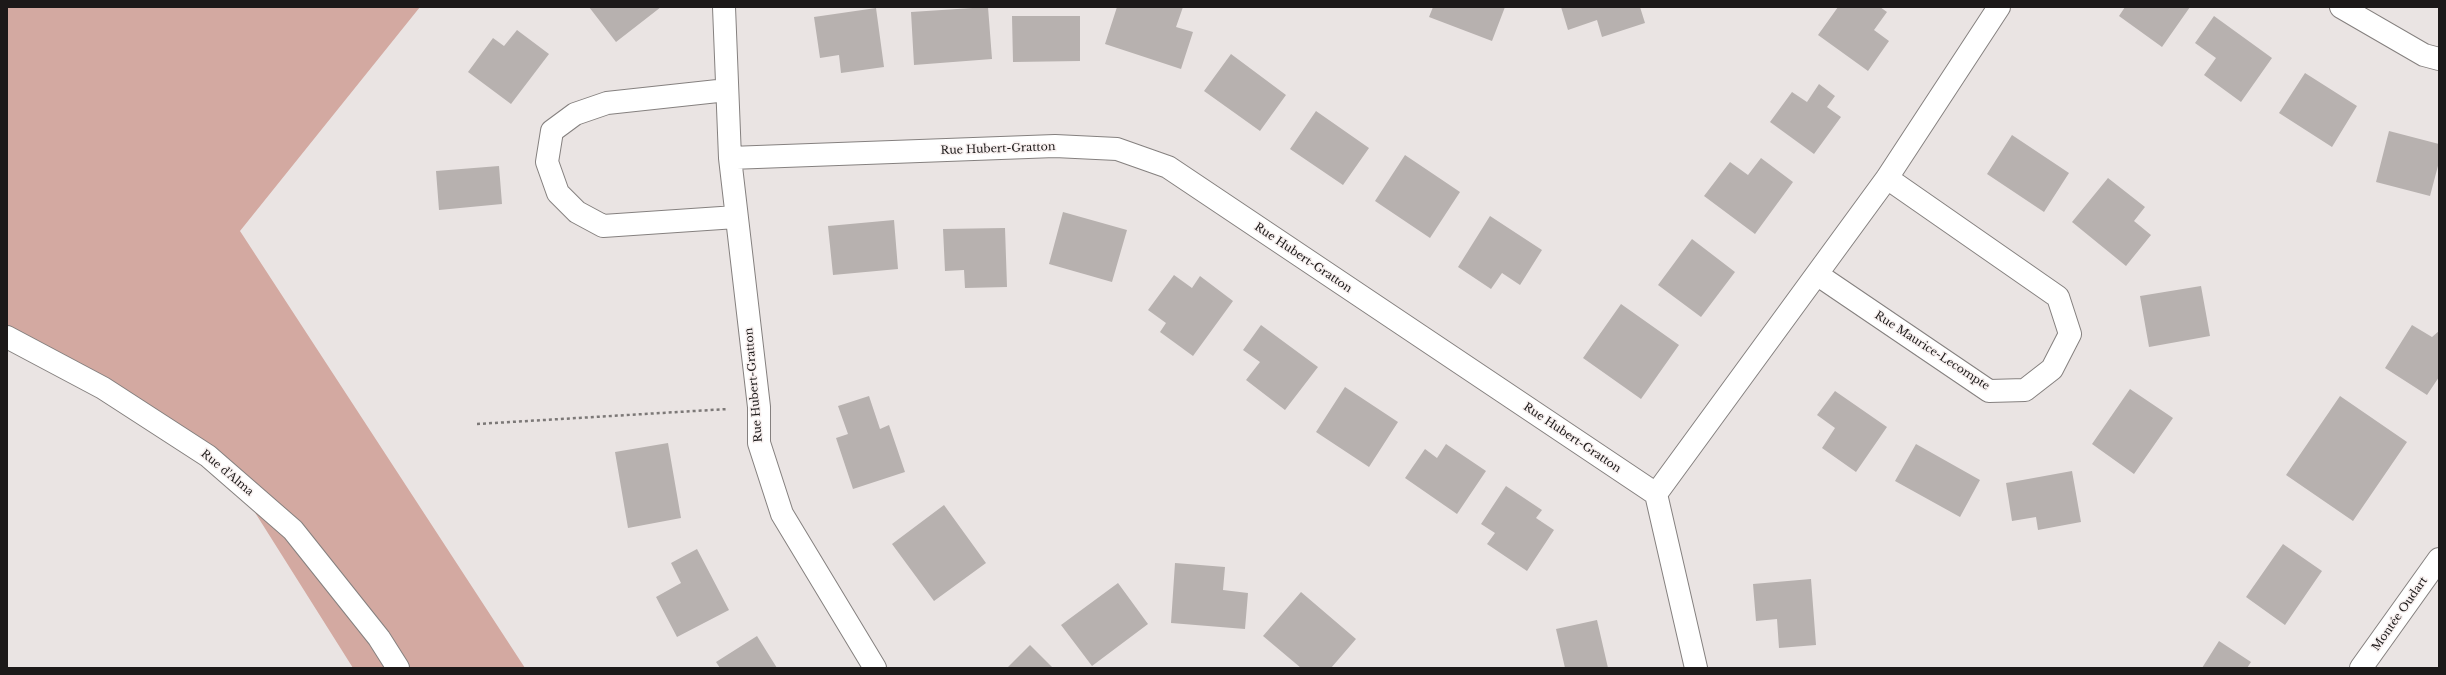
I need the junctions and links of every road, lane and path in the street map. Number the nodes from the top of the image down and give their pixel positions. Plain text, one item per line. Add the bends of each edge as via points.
1 (724, 7) edge
2 (1999, 7) edge
3 (2341, 7) edge
4 (2439, 59) edge
5 (727, 90) junction
6 (730, 158) junction
7 (1887, 178) junction
8 (736, 217) junction
9 (1818, 275) junction
10 (7, 337) edge
11 (759, 407) junction
12 (477, 424) dead end
13 (1656, 494) junction
14 (2439, 559) edge
15 (398, 668) edge
16 (875, 668) edge
17 (1696, 668) edge
18 (2362, 668) edge

1 - 5 street, Rue Hubert-Gratton
2 - 7 street
3 - 4 street via 2424,55
5 - 6 street, Rue Hubert-Gratton
5 - 8 street via 607,103 575,114 552,131 547,162 558,193 577,212 603,226
6 - 8 street, Rue Hubert-Gratton
6 - 13 street, Rue Hubert-Gratton via 1055,146 1117,149 1168,167
7 - 9 street
7 - 9 street, Rue Maurice-Lecompte via 2058,297 2070,334 2052,369 2025,390 1989,391
8 - 11 street, Rue Hubert-Gratton
9 - 13 street
10 - 15 street, Rue d'Alma via 103,388 208,456 294,530 379,638
11 - 12 path
11 - 16 street, Rue Hubert-Gratton via 759,443 782,514
13 - 17 street
14 - 18 street, Montée Oudart

